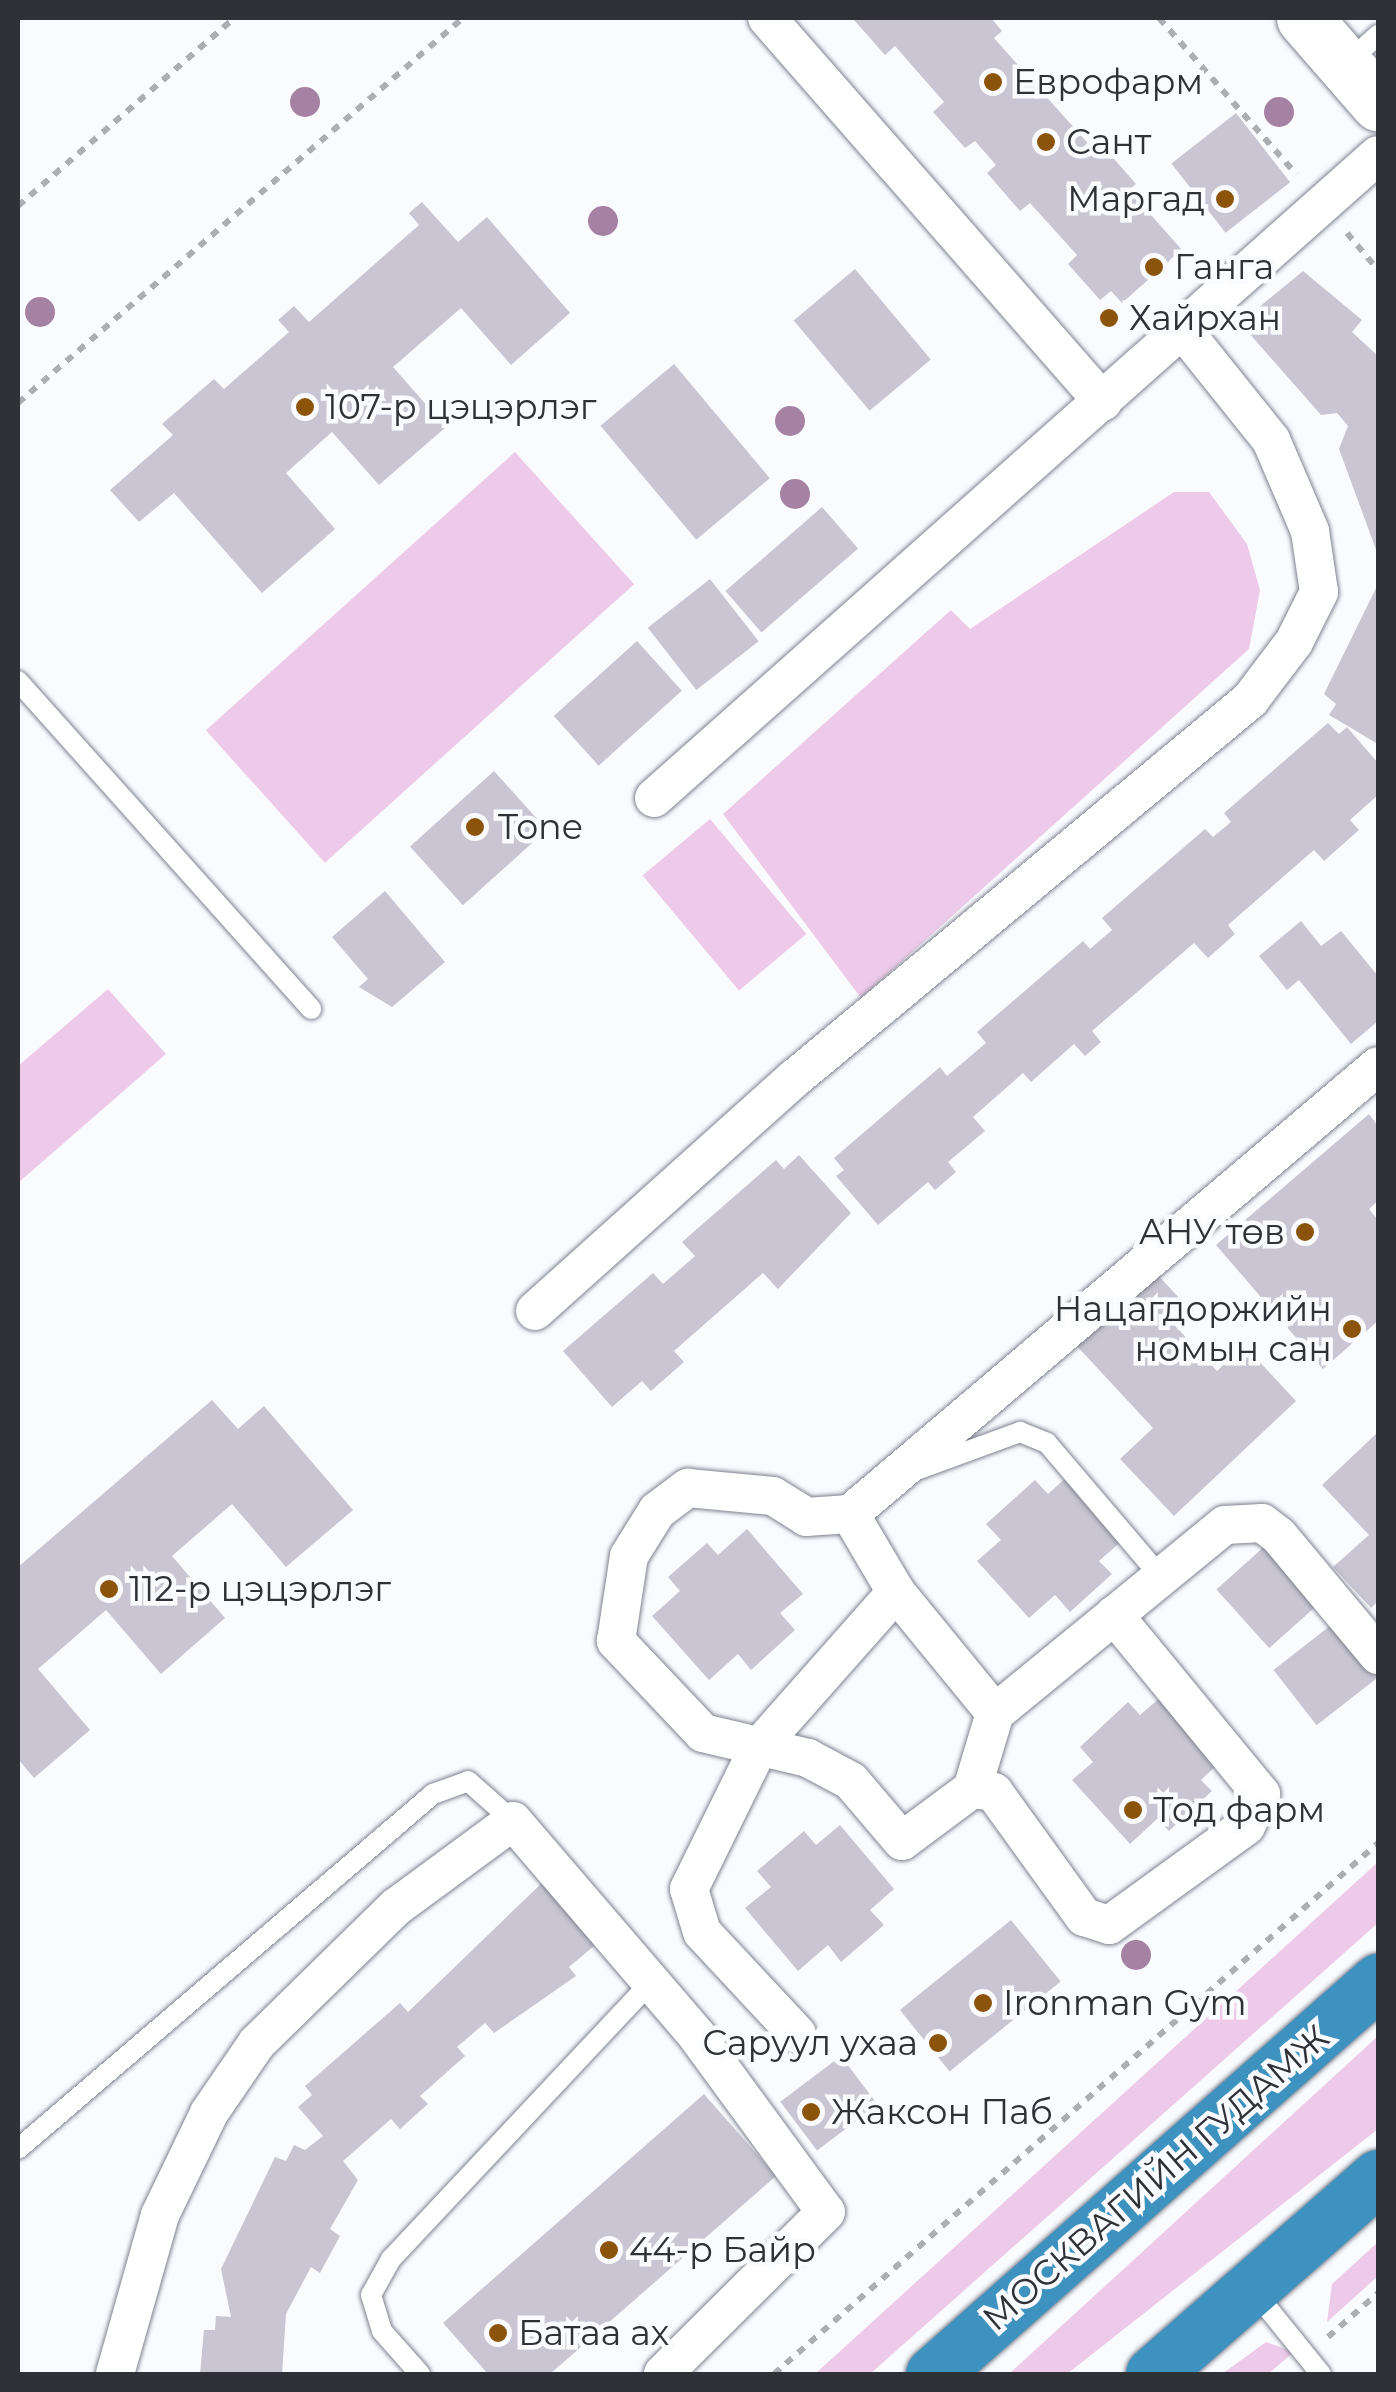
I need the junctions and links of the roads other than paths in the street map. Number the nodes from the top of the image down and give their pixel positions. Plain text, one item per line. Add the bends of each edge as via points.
1 (767, 18) edge
2 (1304, 18) edge
3 (1368, 67) edge
4 (1378, 155) edge
5 (1182, 329) junction
6 (1103, 402) junction
7 (18, 682) edge
8 (654, 798) dead end
9 (311, 1008) dead end
10 (1378, 1066) edge
11 (535, 1311) dead end
12 (892, 1478) junction
13 (850, 1514) junction
14 (1161, 1577) junction
15 (896, 1592) junction
16 (1114, 1614) junction
17 (1378, 1655) edge
18 (995, 1712) junction
19 (758, 1747) junction
20 (972, 1789) junction
21 (513, 1821) junction
22 (1378, 1980) edge
23 (652, 1981) junction
24 (797, 2034) dead end
25 (18, 2149) edge
26 (1378, 2177) edge
27 (1252, 2288) junction
28 (115, 2374) edge
29 (420, 2374) edge
30 (664, 2374) edge
31 (933, 2374) edge
32 (1153, 2374) edge
33 (1321, 2374) edge

1 - 6 street
2 - 3 street
4 - 5 street
5 - 6 street
5 - 11 street via 1271,440 1310,531 1319,592 1294,642 1250,700 795,1078
6 - 8 street
7 - 9 lane
10 - 12 street
12 - 13 street
12 - 14 lane via 1020,1432 1047,1443
13 - 15 street
13 - 19 street via 806,1517 772,1496 688,1488 657,1511 629,1556 616,1602 624,1652 704,1733
14 - 16 street
14 - 17 street via 1226,1525 1262,1523
15 - 18 street
15 - 19 street
16 - 18 street
16 - 20 street via 1241,1759 1262,1794 1246,1826 1109,1925 1084,1917 994,1792
18 - 20 street
19 - 20 street via 851,1781 902,1841
19 - 24 street via 689,1889 702,1932
21 - 23 street
21 - 25 lane via 468,1781 433,1794
21 - 28 street via 396,1907 257,2043 209,2113 160,2215
22 - 31 highway, МОСКВАГИЙН ГУДАМЖ
23 - 29 lane via 391,2259 372,2295 382,2331
23 - 30 street via 826,2212
26 - 27 highway
27 - 32 highway
27 - 33 lane

